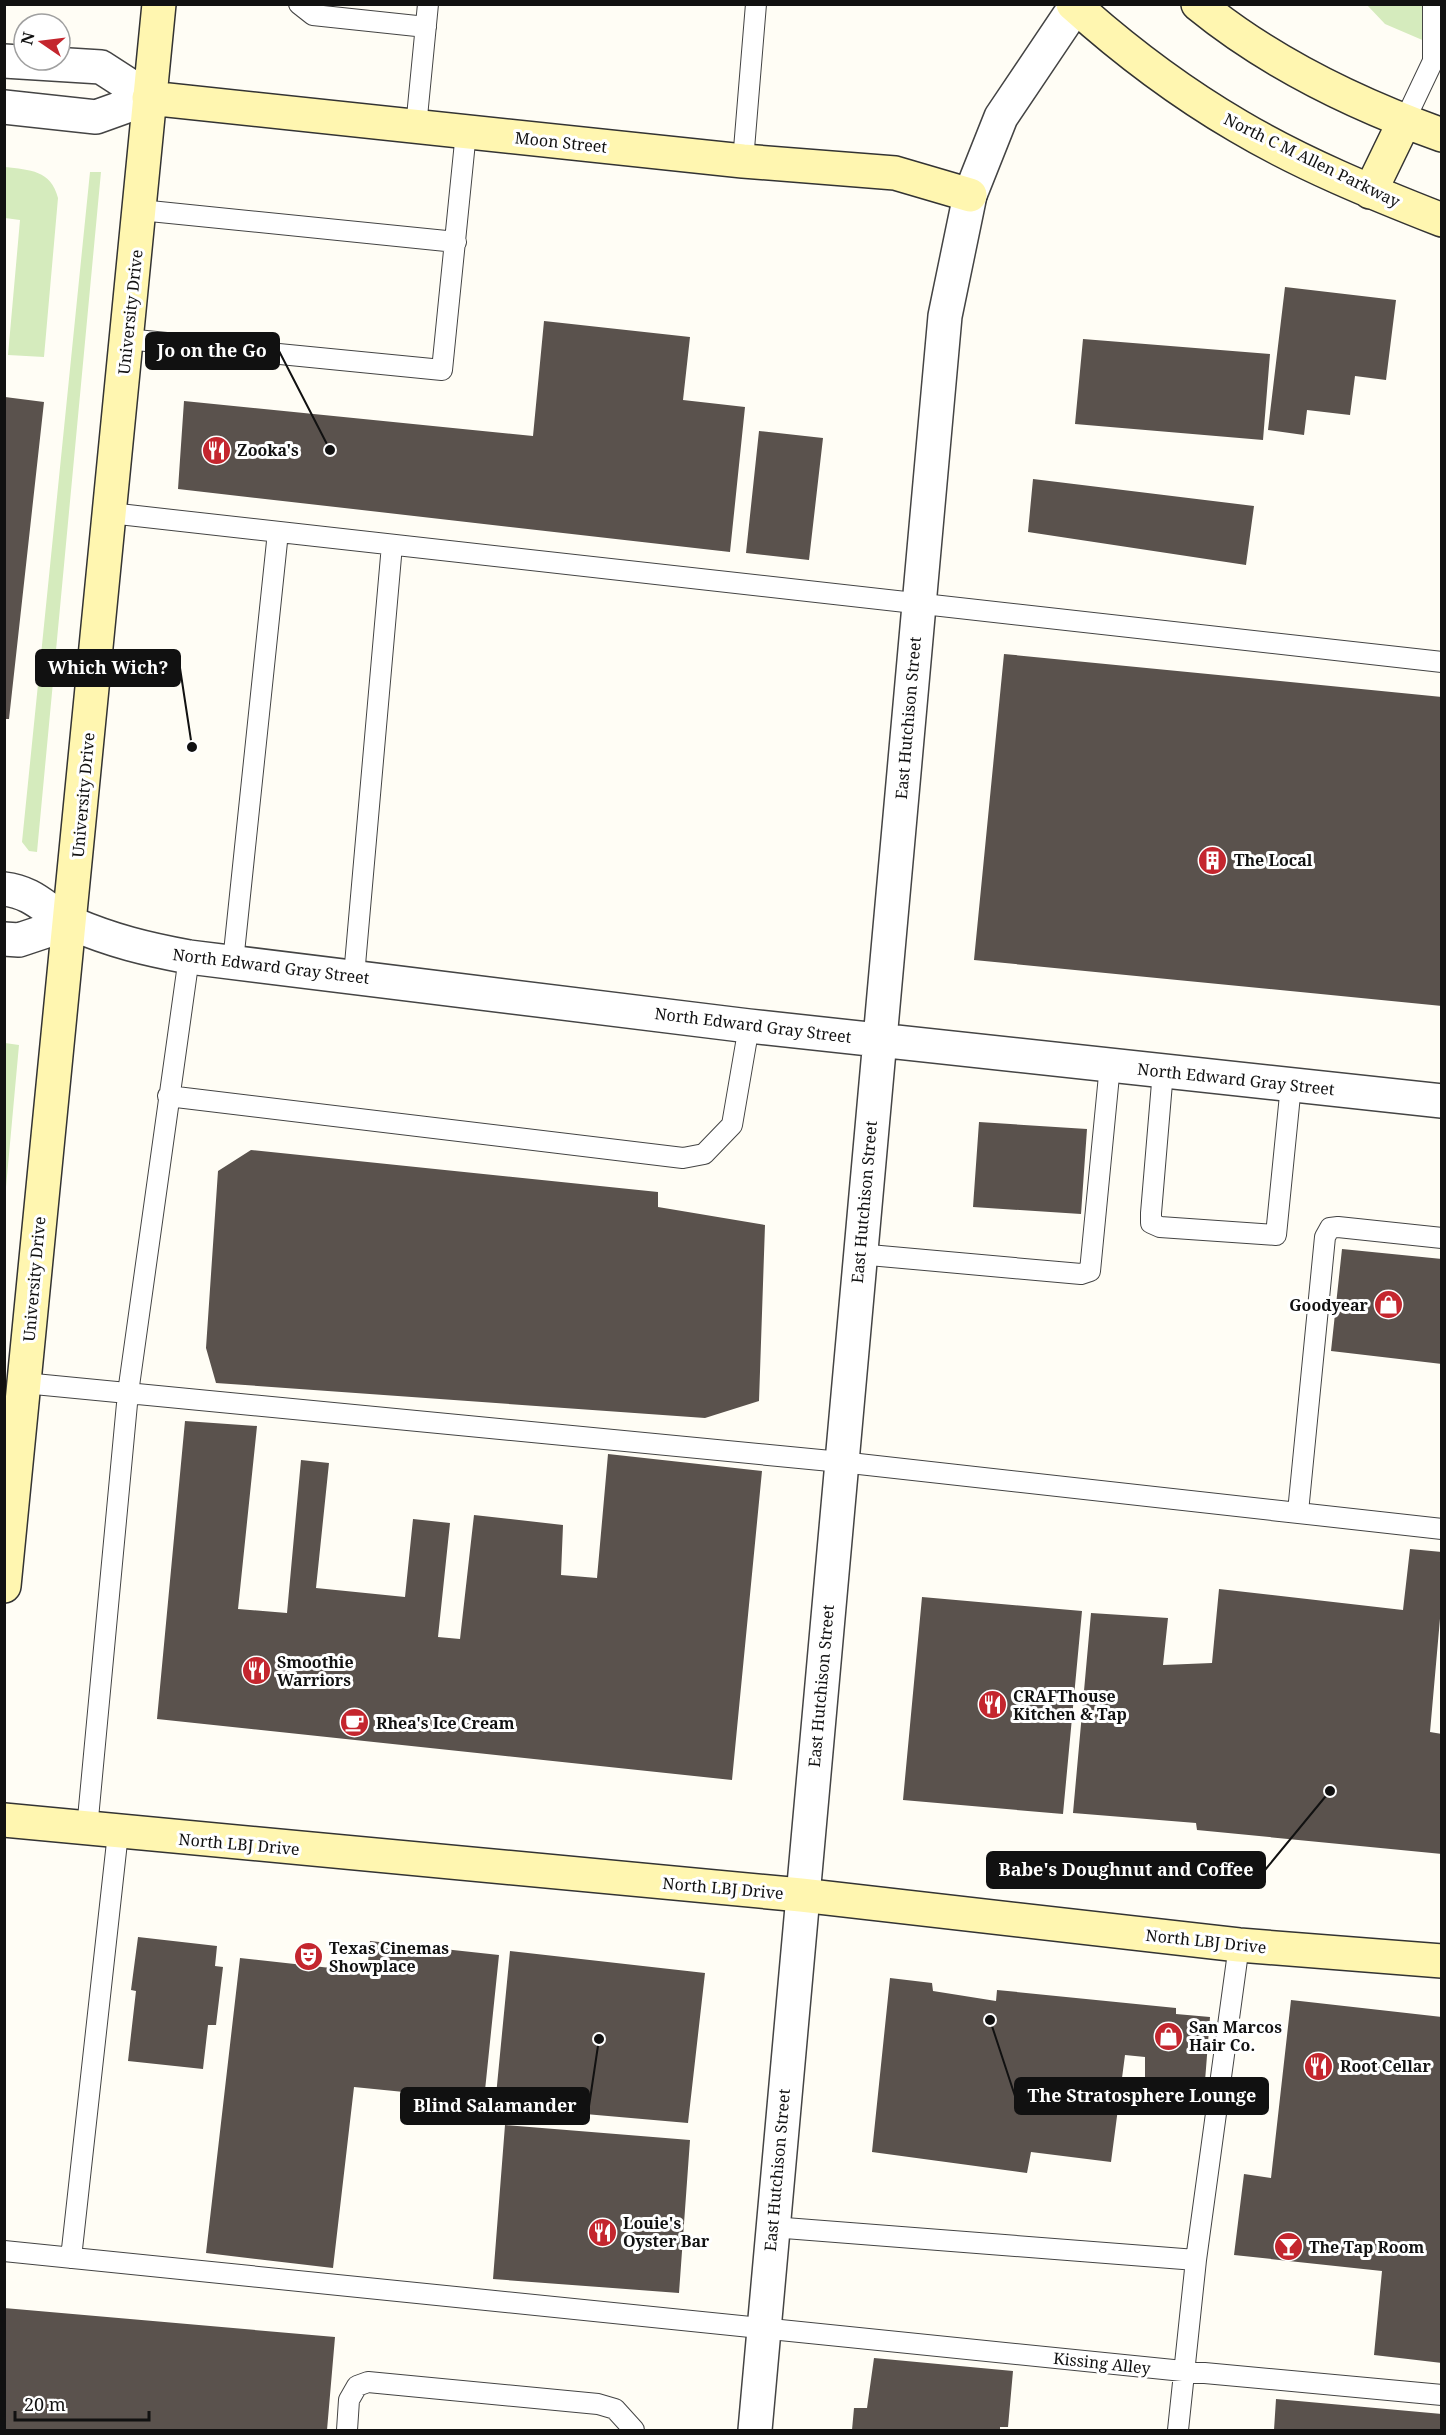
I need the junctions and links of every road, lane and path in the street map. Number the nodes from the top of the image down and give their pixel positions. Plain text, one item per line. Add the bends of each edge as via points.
1 (159, 4) edge
2 (299, 4) edge
3 (428, 4) edge
4 (756, 4) edge
5 (1198, 4) edge
6 (1433, 4) edge
7 (1075, 5) edge
8 (426, 27) junction
9 (4, 61) edge
10 (149, 98) junction
11 (4, 107) edge
12 (1404, 122) junction
13 (416, 127) junction
14 (466, 132) junction
15 (1442, 135) edge
16 (743, 161) junction
17 (1370, 192) junction
18 (969, 195) junction
19 (140, 210) junction
20 (1442, 220) edge
21 (456, 242) junction
22 (126, 339) junction
23 (110, 513) junction
24 (278, 532) junction
25 (392, 545) junction
26 (918, 603) junction
27 (1442, 662) edge
28 (4, 889) edge
29 (70, 922) junction
30 (4, 939) edge
31 (189, 957) junction
32 (233, 962) junction
33 (354, 976) junction
34 (749, 1026) junction
35 (880, 1040) junction
36 (1110, 1065) junction
37 (1163, 1071) junction
38 (1290, 1085) junction
39 (168, 1096) junction
40 (1442, 1101) edge
41 (1442, 1238) edge
42 (858, 1254) junction
43 (24, 1383) junction
44 (128, 1393) junction
45 (841, 1462) junction
46 (1298, 1512) junction
47 (1442, 1529) edge
48 (4, 1586) edge
49 (4, 1820) edge
50 (102, 1831) junction
51 (801, 1895) junction
52 (1239, 1945) junction
53 (1442, 1961) edge
54 (772, 2227) junction
55 (4, 2251) edge
56 (71, 2258) junction
57 (1196, 2260) junction
58 (763, 2328) junction
59 (1183, 2371) junction
60 (1442, 2395) edge
61 (346, 2430) edge
62 (634, 2430) edge
63 (755, 2430) edge
64 (1178, 2430) edge

1 - 10 main road, University Drive
2 - 8 lane via 313,15
3 - 8 lane
4 - 16 lane
5 - 12 main road via 1227,28 1311,79
6 - 12 lane via 1433,61
7 - 17 main road, North C M Allen Parkway via 1145,64 1238,126
7 - 18 street, East Hutchison Street via 1001,117
8 - 13 lane
9 - 10 street, Moon Street via 101,67
10 - 11 street, Moon Street via 96,117
10 - 13 main road, Moon Street
10 - 19 main road, University Drive
12 - 15 main road
12 - 17 main road
13 - 14 main road, Moon Street
14 - 16 main road, Moon Street
14 - 21 lane
16 - 18 main road, Moon Street via 895,173
17 - 20 main road, North C M Allen Parkway
18 - 26 street, East Hutchison Street via 945,316
19 - 21 lane
19 - 22 main road, University Drive
21 - 22 lane via 442,370
22 - 23 main road, University Drive
23 - 24 lane
23 - 29 main road, University Drive
24 - 25 lane
24 - 32 lane
25 - 26 lane
25 - 33 lane
26 - 27 lane
26 - 35 street, East Hutchison Street
28 - 29 street, North Edward Gray Street via 24,892
29 - 30 street via 19,940
29 - 31 street, North Edward Gray Street via 124,945
29 - 43 main road, University Drive
31 - 32 street, North Edward Gray Street
31 - 39 lane
32 - 33 street, North Edward Gray Street
33 - 34 street, North Edward Gray Street
34 - 35 street, North Edward Gray Street
34 - 39 lane via 732,1125 704,1154 683,1158
35 - 36 street, North Edward Gray Street
35 - 42 street, East Hutchison Street
36 - 37 street, North Edward Gray Street
36 - 42 lane via 1090,1271 1081,1274
37 - 38 street, North Edward Gray Street
37 - 38 lane via 1150,1223 1160,1227 1276,1235
38 - 40 street, North Edward Gray Street
39 - 44 lane
41 - 46 lane via 1338,1227 1330,1228 1325,1237
42 - 45 street, East Hutchison Street
43 - 44 lane
43 - 48 main road, University Drive
44 - 45 lane
44 - 50 lane
45 - 46 lane
45 - 51 street, East Hutchison Street
46 - 47 lane
49 - 50 main road, North LBJ Drive
50 - 51 main road, North LBJ Drive
50 - 56 lane
51 - 52 main road, North LBJ Drive
51 - 54 street, East Hutchison Street
52 - 53 main road, North LBJ Drive
52 - 57 lane
54 - 57 lane
54 - 58 street, East Hutchison Street
55 - 56 lane, Kissing Alley
56 - 58 lane, Kissing Alley
57 - 59 lane
58 - 59 lane, Kissing Alley
58 - 63 street, East Hutchison Street
59 - 60 lane, Kissing Alley
59 - 64 lane
61 - 62 lane via 349,2400 357,2386 368,2382 598,2404 615,2409

